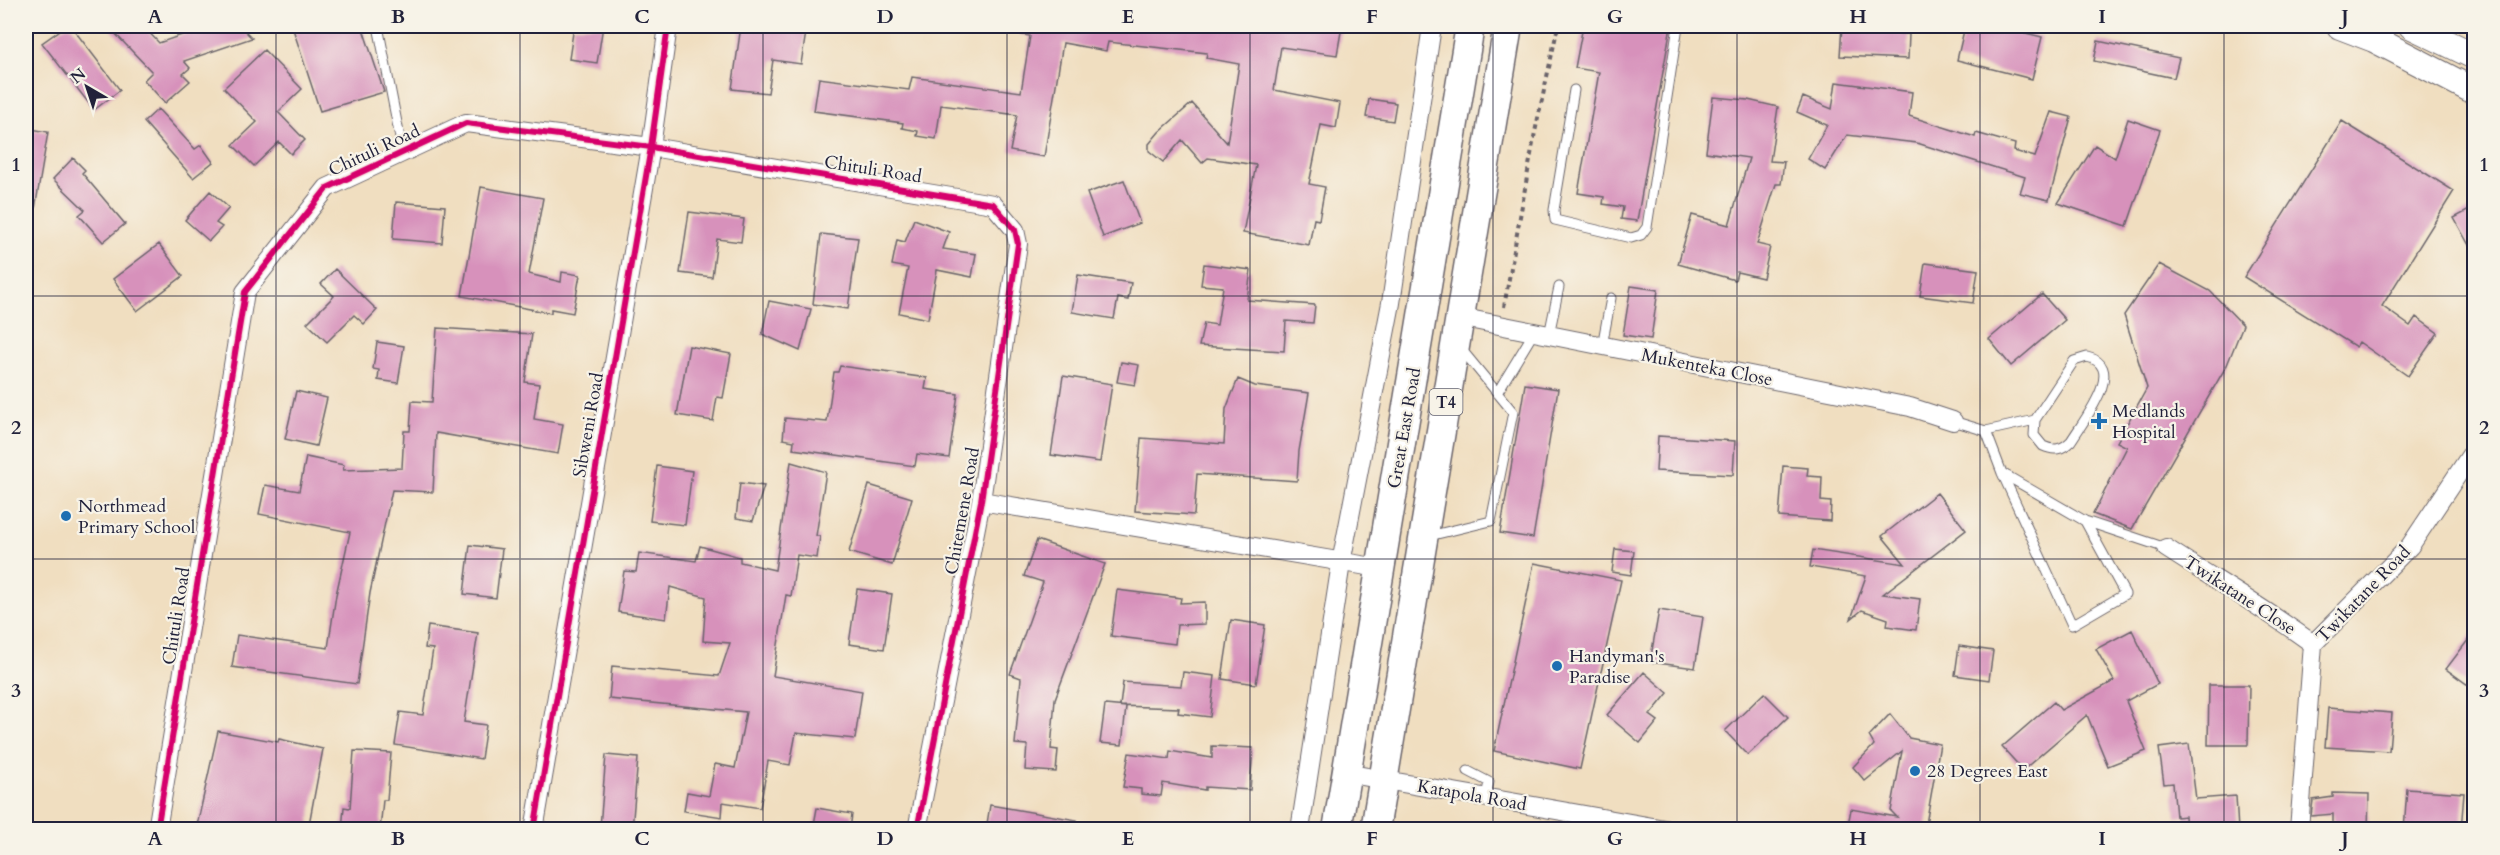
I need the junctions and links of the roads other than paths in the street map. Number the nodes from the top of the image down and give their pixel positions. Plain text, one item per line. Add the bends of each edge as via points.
1 (378, 26) edge
2 (668, 26) edge
3 (1432, 26) edge
4 (1470, 26) edge
5 (1508, 26) edge
6 (1678, 26) edge
7 (2340, 26) edge
8 (2412, 26) edge
9 (2475, 56) edge
10 (1574, 90) dead end
11 (2475, 91) edge
12 (651, 147) junction
13 (403, 153) junction
14 (993, 204) joint
15 (1559, 286) dead end
16 (1611, 298) dead end
17 (1458, 330) junction
18 (1542, 334) junction
19 (1602, 346) junction
20 (1497, 393) junction
21 (2035, 420) junction
22 (1953, 421) joint
23 (1986, 431) junction
24 (2475, 450) edge
25 (2002, 473) junction
26 (981, 501) junction
27 (2085, 520) junction
28 (1423, 537) junction
29 (2166, 548) joint
30 (1341, 563) junction
31 (1379, 568) junction
32 (2313, 644) junction
33 (1468, 771) dead end
34 (1345, 772) junction
35 (1383, 779) junction
36 (1486, 797) junction
37 (157, 830) edge
38 (534, 830) edge
39 (917, 830) edge
40 (1300, 830) edge
41 (1337, 830) edge
42 (1375, 830) edge
43 (1670, 830) edge
44 (2299, 830) edge

1 - 13 lane
2 - 12 street, Sibweni Road
3 - 30 street via 1391,303
4 - 31 main road, Great East Road / T4
5 - 17 main road, Great East Road / T4
6 - 10 lane via 1647,227 1641,235 1631,238 1555,220
7 - 11 main road via 2374,39
8 - 9 main road
12 - 13 street, Chituli Road via 466,123
12 - 14 street, Chituli Road
12 - 38 street, Sibweni Road
13 - 37 street, Chituli Road via 327,188 245,292
14 - 26 street, Chitemene Road via 1015,230 1018,244
15 - 18 lane
16 - 19 lane
17 - 18 street, Mukenteka Close via 1501,326
17 - 20 lane
17 - 28 main road, Great East Road / T4
18 - 19 street, Mukenteka Close
18 - 20 lane
19 - 22 street, Mukenteka Close via 1910,407
20 - 28 lane via 1513,412 1491,521
21 - 21 lane via 2074,361 2087,357 2100,363 2105,382 2066,447 2043,446 2034,435
21 - 23 lane
22 - 23 lane
23 - 25 lane
24 - 32 street, Twikatane Road via 2410,546
25 - 27 lane
25 - 27 lane via 2072,625 2125,594
26 - 30 street
26 - 39 street, Chitemene Road
27 - 29 lane
28 - 35 main road, Great East Road / T4
29 - 32 street, Twikatane Close via 2274,614
30 - 31 street
30 - 40 street
31 - 34 main road, Great East Road / T4
32 - 44 street, Twikatane Road
33 - 36 lane via 1489,782
34 - 35 street, Katapola Road
34 - 41 main road, Great East Road / T4
35 - 36 street, Katapola Road
35 - 42 main road, Great East Road / T4
36 - 43 street, Katapola Road

